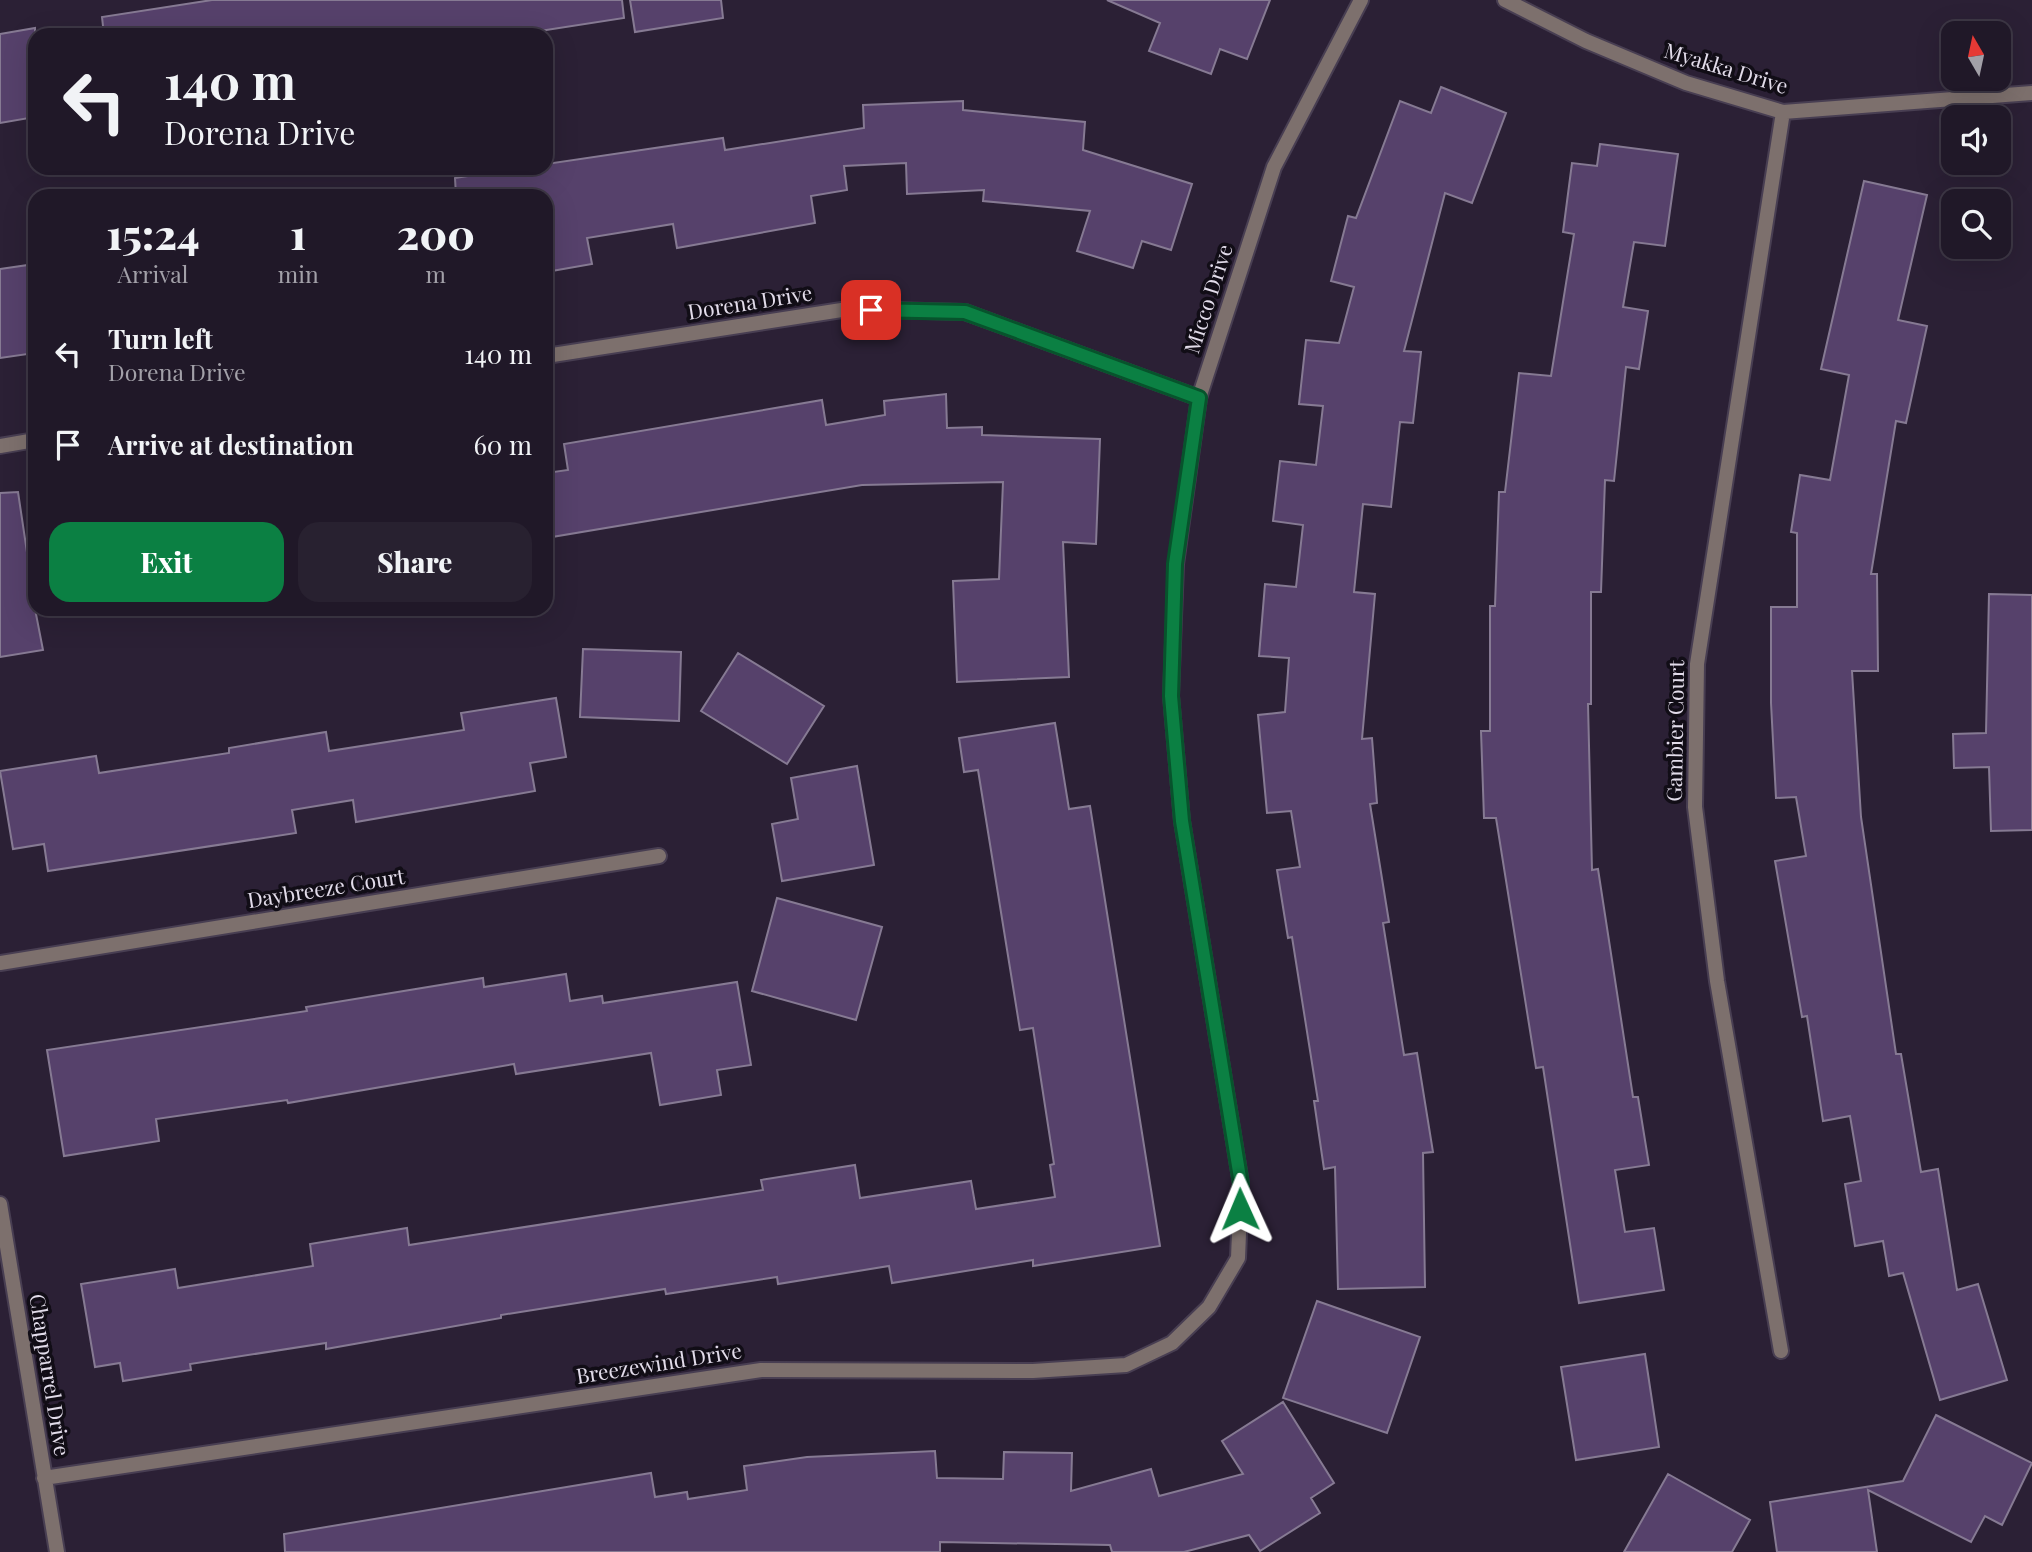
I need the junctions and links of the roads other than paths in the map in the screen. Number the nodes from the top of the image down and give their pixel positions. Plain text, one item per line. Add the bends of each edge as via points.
1 (1361, 0) edge
2 (1505, 0) edge
3 (2032, 93) edge
4 (1783, 112) junction
5 (553, 355) edge
6 (1199, 398) junction
7 (28, 441) edge
8 (0, 446) edge
9 (659, 856) dead end
10 (0, 963) edge
11 (0, 1204) edge
12 (1238, 1258) joint
13 (1782, 1351) dead end
14 (44, 1478) junction
15 (57, 1552) edge

1 - 6 street, Micco Drive via 1274,167
2 - 4 street, Myakka Drive via 1586,41 1686,83
3 - 4 street, Myakka Drive
4 - 13 street, Gambier Court via 1697,664 1695,807 1717,981
5 - 6 street, Dorena Drive via 848,309 965,312
6 - 12 street, Micco Drive via 1175,564 1171,696 1182,821 1241,1184
7 - 8 street
9 - 10 street, Daybreeze Court
11 - 14 street, Chapparrel Drive
12 - 14 street, Breezewind Drive via 1209,1307 1172,1343 1126,1365 1033,1371 761,1370
14 - 15 street, Chapparrel Drive

